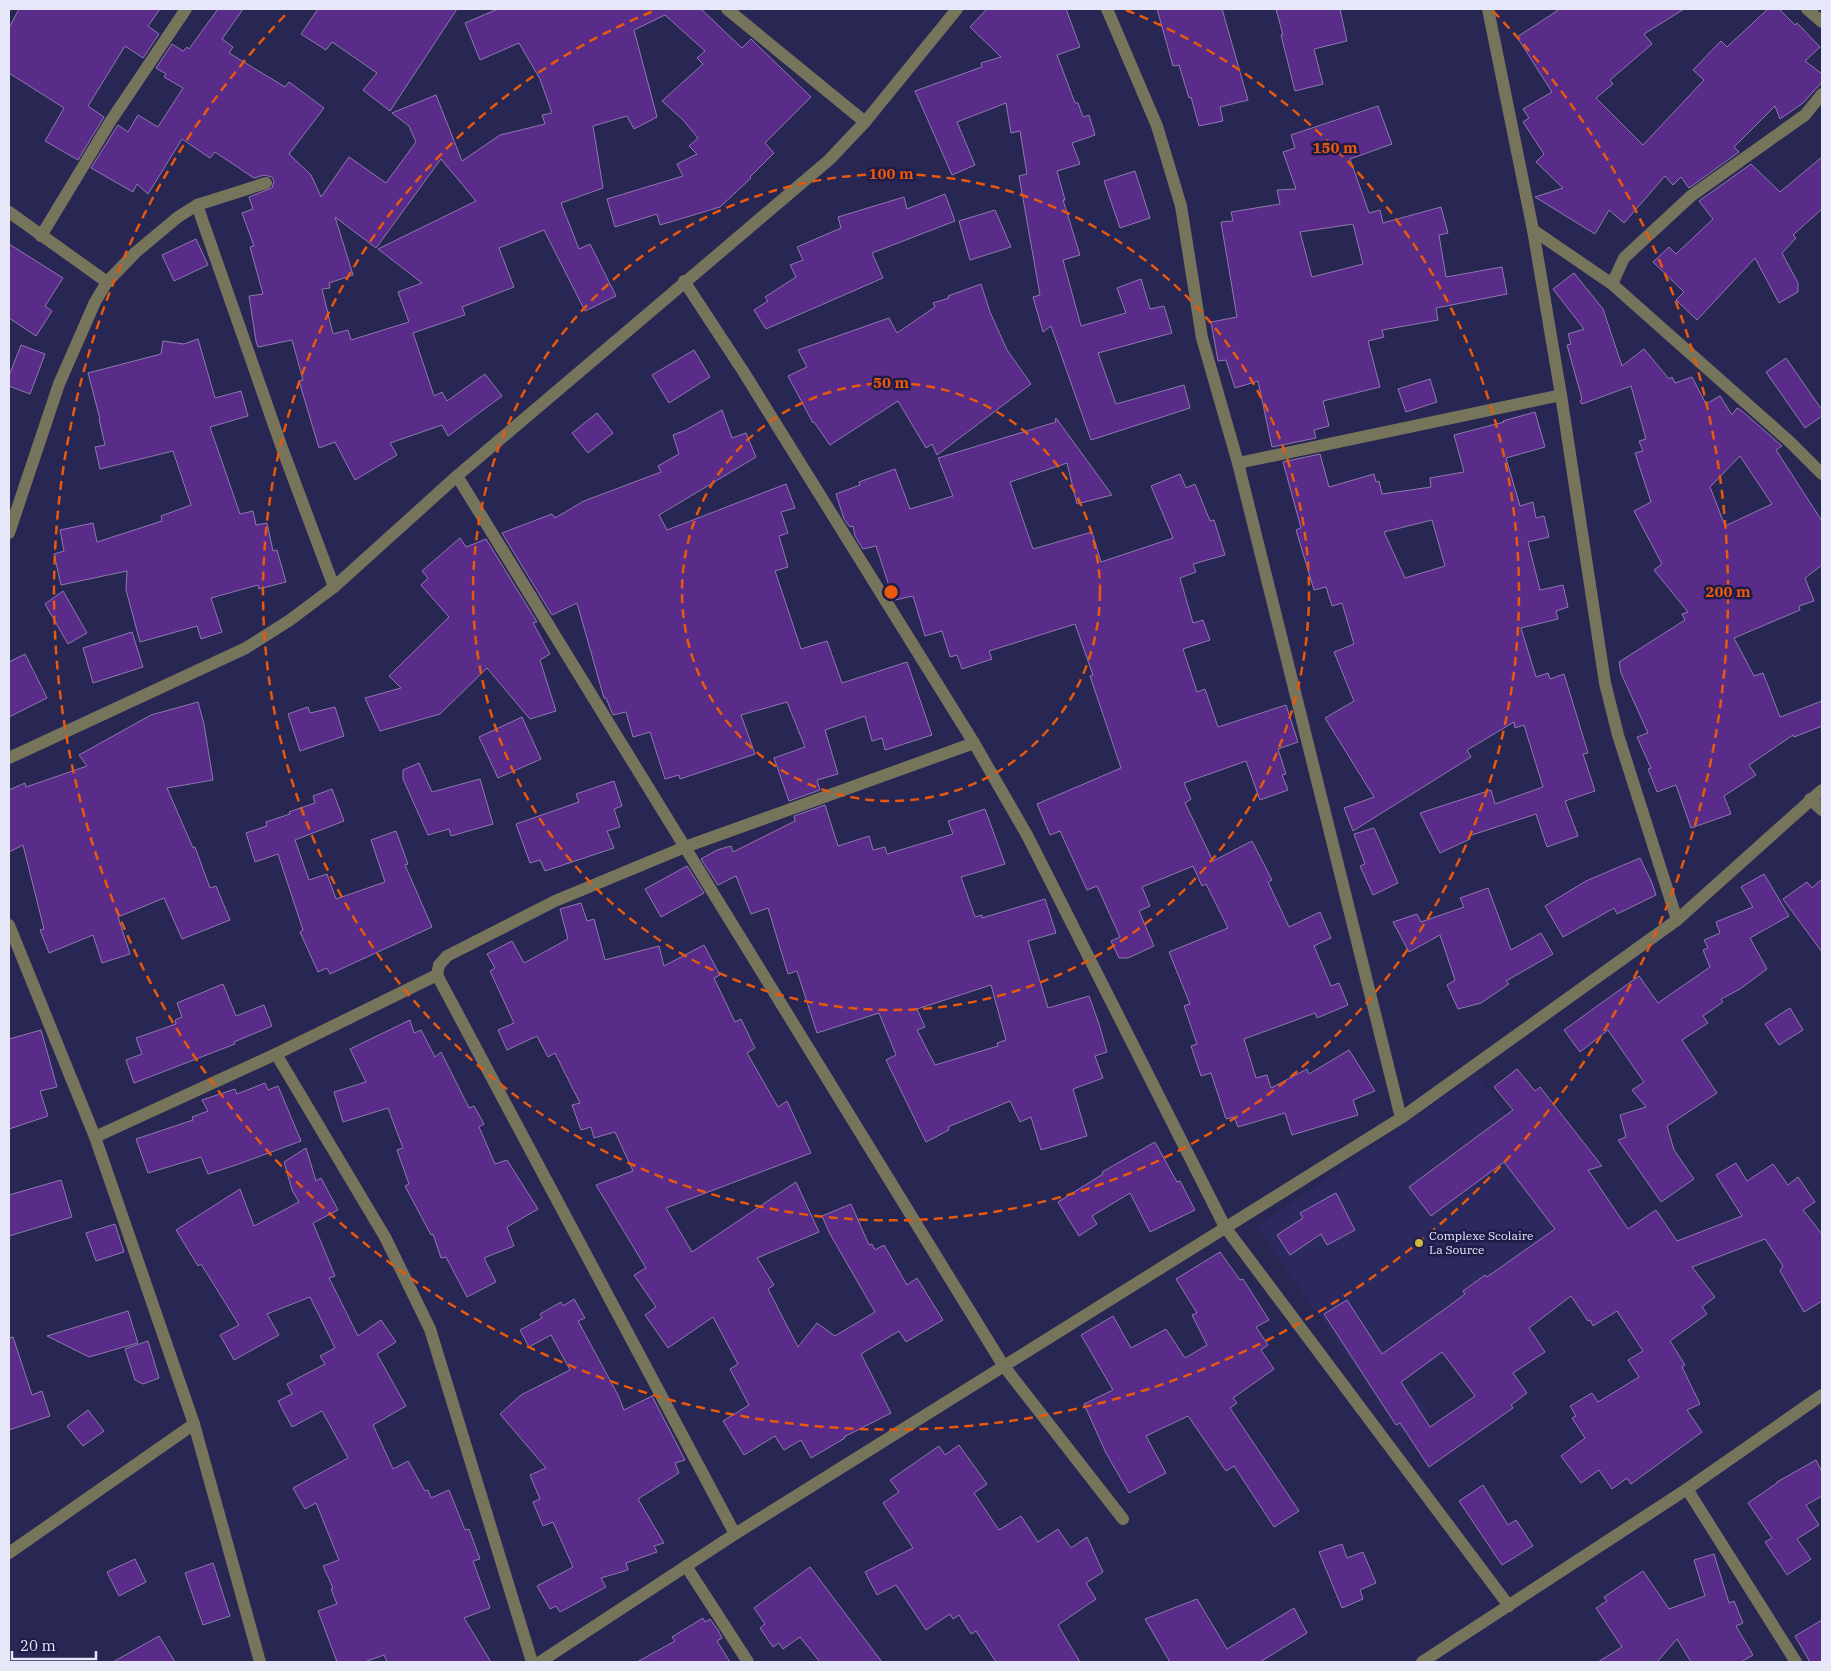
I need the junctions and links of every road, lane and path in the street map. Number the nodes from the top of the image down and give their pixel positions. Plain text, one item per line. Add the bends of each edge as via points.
1 (186, 9) edge
2 (726, 9) edge
3 (957, 9) edge
4 (1107, 9) edge
5 (1488, 9) edge
6 (1807, 9) edge
7 (1822, 22) edge
8 (1822, 94) edge
9 (865, 122) junction
10 (266, 183) dead end
11 (197, 205) junction
12 (9, 212) edge
13 (1533, 230) junction
14 (42, 236) junction
15 (684, 281) junction
16 (107, 282) junction
17 (1612, 284) junction
18 (1560, 395) junction
19 (1238, 463) junction
20 (1822, 474) edge
21 (457, 476) junction
22 (9, 533) edge
23 (334, 587) junction
24 (974, 743) junction
25 (9, 758) edge
26 (1822, 790) edge
27 (1810, 799) junction
28 (1822, 810) edge
29 (685, 847) junction
30 (1677, 920) junction
31 (9, 925) edge
32 (437, 975) junction
33 (276, 1054) junction
34 (1401, 1118) junction
35 (95, 1136) junction
36 (1225, 1227) junction
37 (1003, 1365) junction
38 (1822, 1395) edge
39 (194, 1424) junction
40 (1687, 1489) junction
41 (1123, 1519) dead end
42 (735, 1534) junction
43 (9, 1553) edge
44 (686, 1566) junction
45 (1509, 1606) junction
46 (260, 1662) edge
47 (532, 1662) edge
48 (540, 1662) edge
49 (748, 1662) edge
50 (1422, 1662) edge
51 (1796, 1662) edge

1 - 14 street via 110,122
2 - 9 street
3 - 9 street
4 - 19 street via 1157,126 1181,206 1202,338
5 - 13 street
6 - 7 street
8 - 17 street via 1805,115 1691,196 1624,258
9 - 15 street via 829,160
10 - 11 street
11 - 16 street via 136,252
11 - 23 street
12 - 14 street
13 - 17 street
13 - 18 street
14 - 16 street
15 - 21 street
15 - 24 street
16 - 22 street via 59,384
17 - 20 street
18 - 19 street
18 - 30 street via 1605,683 1618,735
19 - 34 street
21 - 23 street
21 - 29 street
23 - 25 street via 246,648
24 - 29 street
24 - 36 street via 1031,844
26 - 27 street
27 - 28 street
27 - 30 street
29 - 32 street via 555,901 447,956 439,965
29 - 37 street
30 - 34 street
31 - 35 street
32 - 33 street
32 - 42 street
33 - 35 street
33 - 47 street via 385,1237 430,1329
34 - 36 street
35 - 39 street
36 - 37 street
36 - 45 street
37 - 41 street
37 - 42 street
38 - 40 street
39 - 43 street
39 - 46 street
40 - 45 street
40 - 51 street
42 - 44 street
44 - 48 street
44 - 49 street
45 - 50 street

